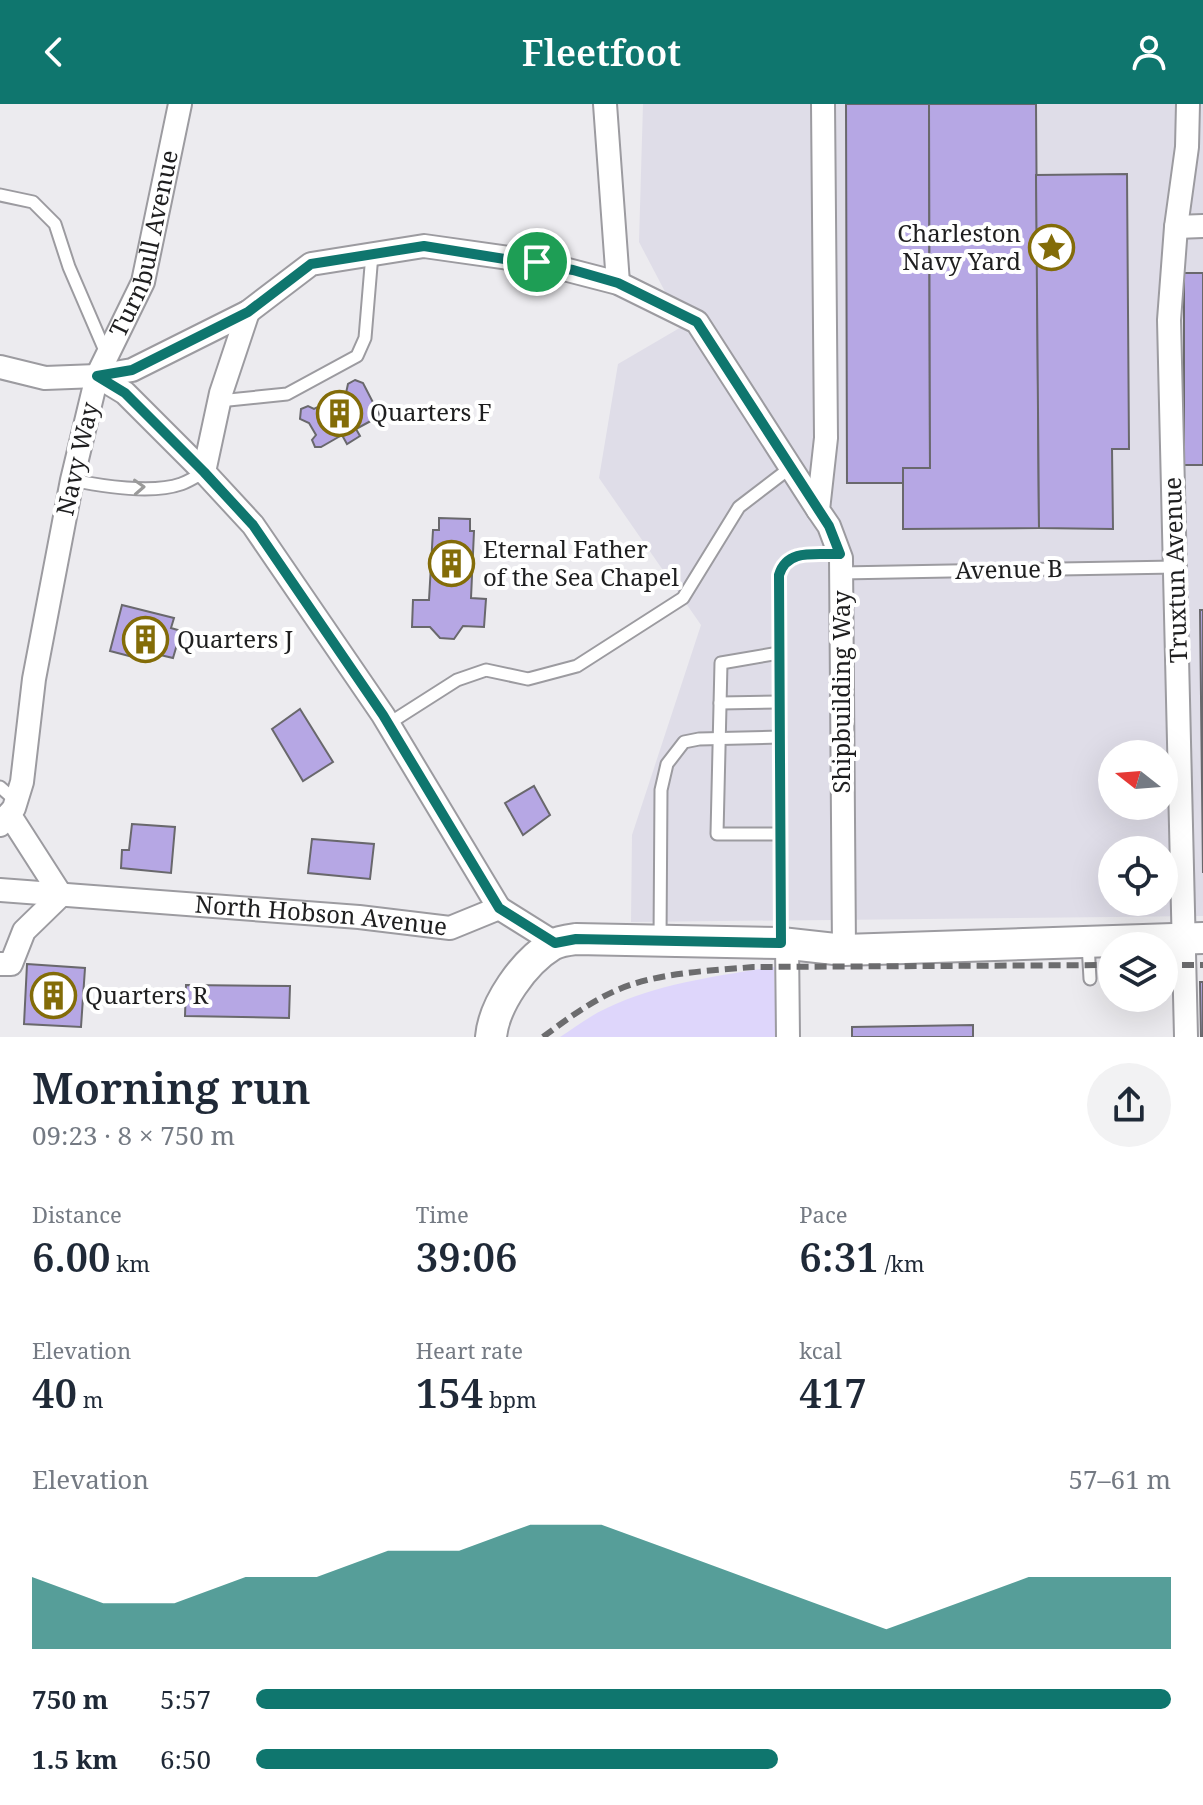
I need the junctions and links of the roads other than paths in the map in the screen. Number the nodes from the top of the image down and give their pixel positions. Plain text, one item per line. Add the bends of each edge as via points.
1 (180, 104) edge
2 (605, 104) edge
3 (823, 104) edge
4 (1188, 104) edge
5 (0, 195) edge
6 (1203, 226) edge
7 (1176, 227) junction
8 (372, 254) junction
9 (618, 283) junction
10 (248, 312) junction
11 (102, 366) junction
12 (0, 367) edge
13 (219, 401) junction
14 (790, 468) junction
15 (204, 472) junction
16 (72, 480) junction
17 (818, 510) junction
18 (841, 564) junction
19 (1176, 567) junction
20 (779, 653) junction
21 (779, 702) junction
22 (720, 703) junction
23 (388, 724) junction
24 (780, 737) junction
25 (719, 739) junction
26 (6, 807) edge
27 (780, 834) junction
28 (0, 890) edge
29 (61, 895) junction
30 (499, 908) junction
31 (1194, 938) edge
32 (660, 941) junction
33 (555, 943) junction
34 (784, 943) junction
35 (1088, 943) junction
36 (844, 950) junction
37 (0, 964) edge
38 (1090, 979) dead end
39 (491, 1037) edge
40 (788, 1037) edge
41 (1186, 1037) edge

1 - 11 street, Turnbull Avenue via 143,282
2 - 9 street
3 - 17 street via 826,438
4 - 7 street, Truxtun Avenue
5 - 11 lane via 33,202 55,224
6 - 7 street
7 - 19 street, Truxtun Avenue via 1169,320
8 - 9 street, Navy Way via 424,246 537,262
8 - 10 street, Navy Way via 311,264
8 - 13 lane via 365,338 357,356 287,394
9 - 14 street, Navy Way via 697,322
10 - 11 street, Navy Way via 132,370
10 - 13 street
11 - 12 street via 45,378
11 - 15 street
11 - 16 street, Navy Way
13 - 15 street
14 - 17 street, Navy Way
14 - 23 lane via 739,507 683,598 577,666 528,679 486,670 457,680
16 -> 15 lane via 130,488 179,485
15 - 23 street via 253,525
16 - 26 street, Navy Way via 34,679 22,782
17 - 18 street, Shipbuilding Way
18 - 19 lane, Avenue B
18 - 20 lane, Avenue B via 801,555 783,564 778,586
18 - 36 street, Shipbuilding Way
19 - 31 street, Truxtun Avenue
20 - 21 lane
20 - 22 lane via 721,663
21 - 22 lane
21 - 24 lane
22 - 25 lane
23 - 30 street
24 - 25 lane
24 - 27 lane
25 - 27 lane via 717,834
25 - 32 lane via 684,742 663,776
26 - 29 street
27 - 34 lane
28 - 29 street, North Hobson Avenue
29 - 30 street, North Hobson Avenue via 450,928
29 - 37 street via 24,931 11,964
30 - 33 street
31 - 35 street
31 - 41 street, Truxtun Avenue
32 - 33 street
32 - 34 street
33 - 39 street via 519,977
34 - 36 street
34 - 40 street
35 - 36 street
35 - 38 lane

